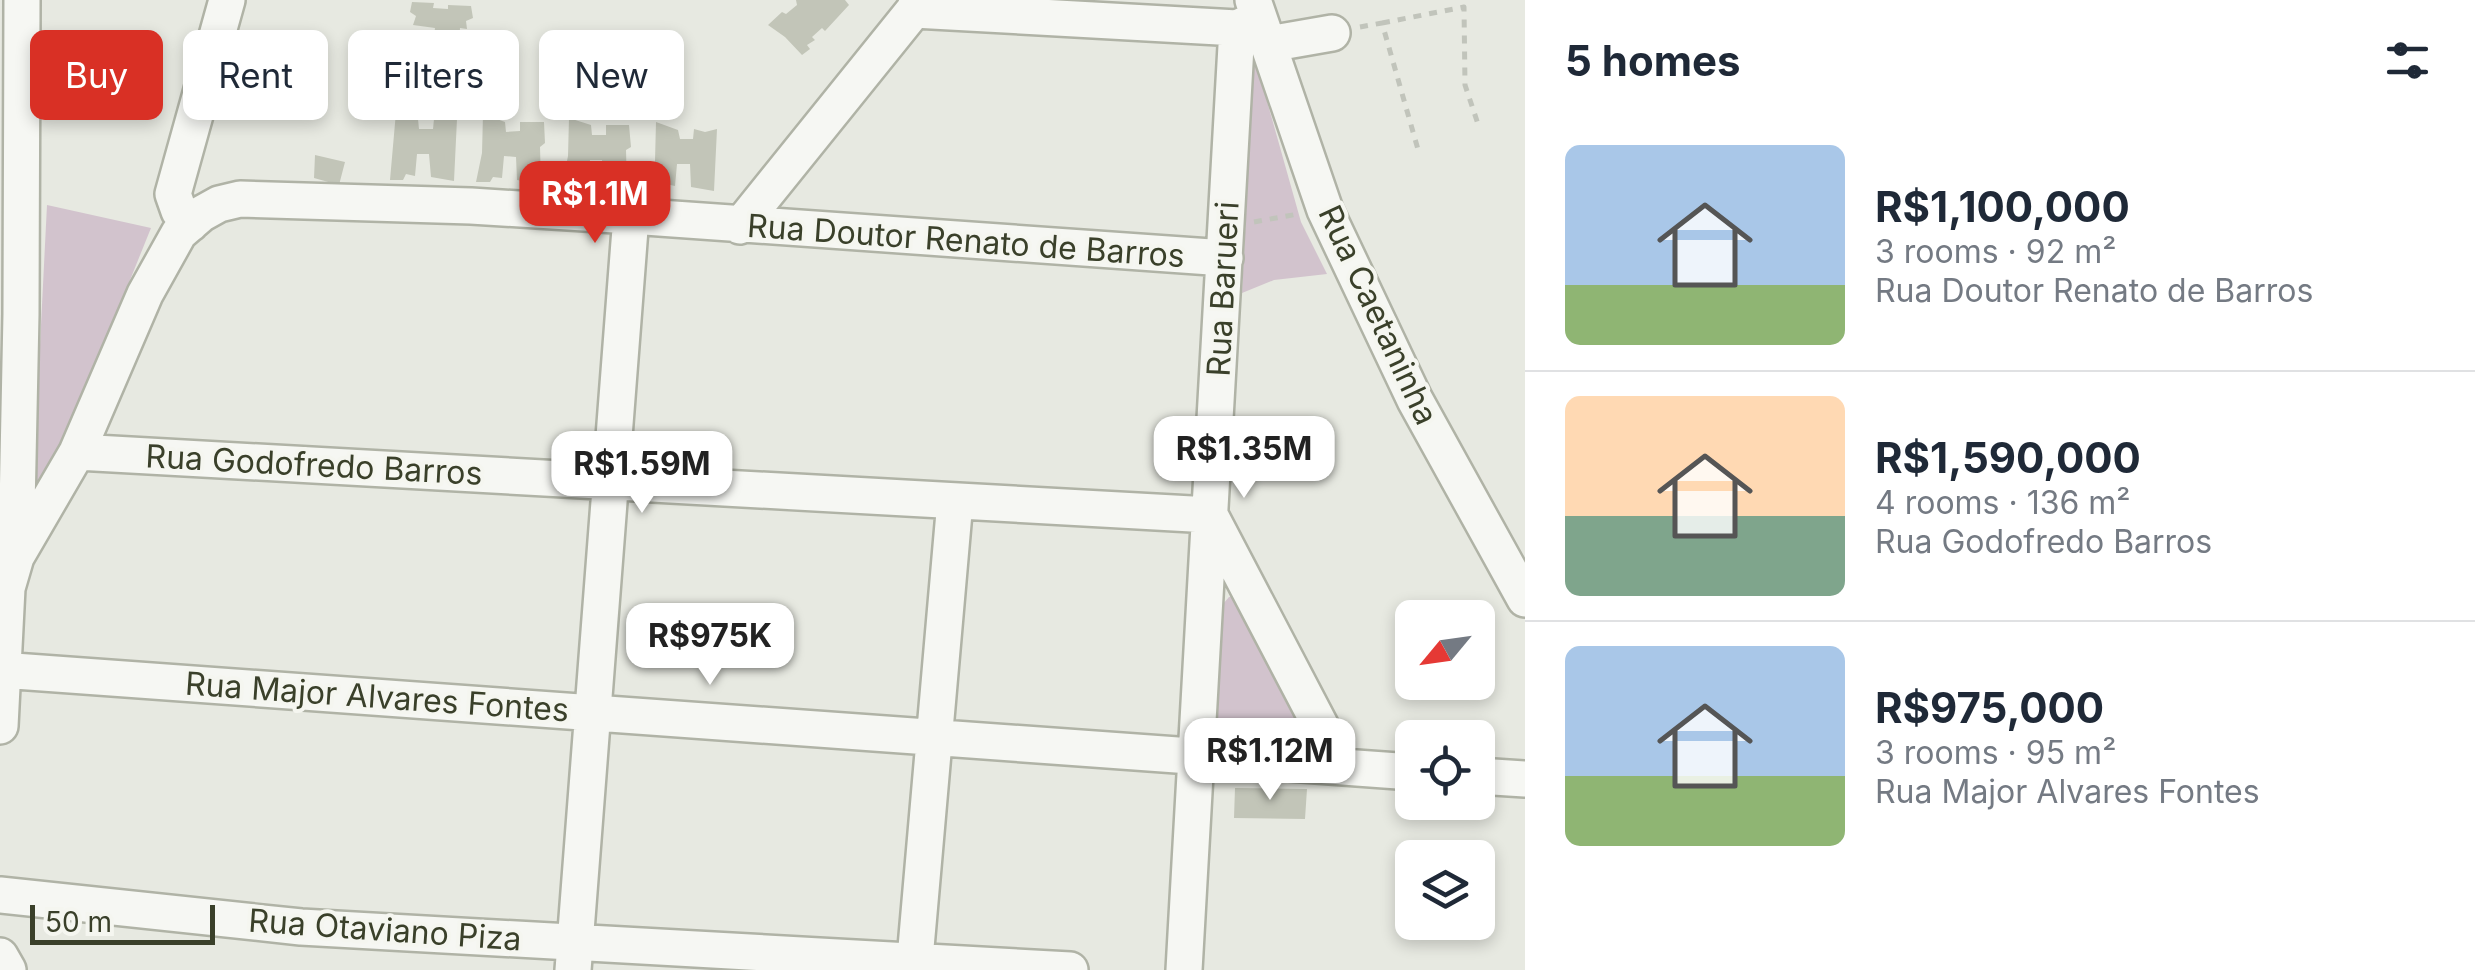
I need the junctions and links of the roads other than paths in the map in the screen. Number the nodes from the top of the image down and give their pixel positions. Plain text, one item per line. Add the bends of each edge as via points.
1 (22, 0) edge
2 (227, 0) edge
3 (916, 5) edge
4 (1254, 22) edge
5 (1332, 33) road end
6 (632, 216) junction
7 (190, 224) junction
8 (740, 226) junction
9 (1226, 242) junction
10 (78, 452) junction
11 (611, 482) junction
12 (955, 500) junction
13 (1210, 514) junction
14 (16, 557) junction
15 (1525, 598) edge
16 (1, 670) edge
17 (593, 712) junction
18 (0, 726) edge
19 (934, 737) junction
20 (1196, 756) junction
21 (1342, 766) junction
22 (1395, 771) edge
23 (1495, 777) edge
24 (1525, 780) edge
25 (0, 895) edge
26 (0, 956) edge
27 (574, 957) edge
28 (915, 959) junction
29 (8, 970) edge
30 (1070, 970) edge
31 (1184, 970) edge

1 - 14 street
2 - 7 street via 173,194
3 - 4 street
3 - 8 street
4 - 5 street
4 - 9 street, Rua Barueri
4 - 15 street, Rua Caetaninha via 1325,210 1415,400
6 - 7 street, Rua Doutor Renato de Barros via 240,199
6 - 8 street, Rua Doutor Renato de Barros
6 - 11 street
7 - 10 street, Rua Doutor Renato de Barros via 161,263
8 - 9 street, Rua Doutor Renato de Barros
9 - 13 street, Rua Barueri
10 - 11 street, Rua Godofredo Barros
10 - 14 street, Rua Doutor Renato de Barros
11 - 12 street, Rua Godofredo Barros
11 - 17 street
12 - 13 street, Rua Godofredo Barros
12 - 19 street
13 - 20 street, Rua Barueri
13 - 21 street
14 - 16 street
16 - 17 street, Rua Major Alvares Fontes
16 - 18 street
17 - 19 street, Rua Major Alvares Fontes
17 - 27 street
19 - 20 street, Rua Major Alvares Fontes
19 - 28 street
20 - 21 street, Rua Major Alvares Fontes
20 - 31 street, Rua Barueri
21 - 22 street, Rua Major Alvares Fontes
23 - 24 street
25 - 27 street, Rua Otaviano Piza
26 - 29 street
27 - 28 street, Rua Otaviano Piza
28 - 30 street, Rua Otaviano Piza

